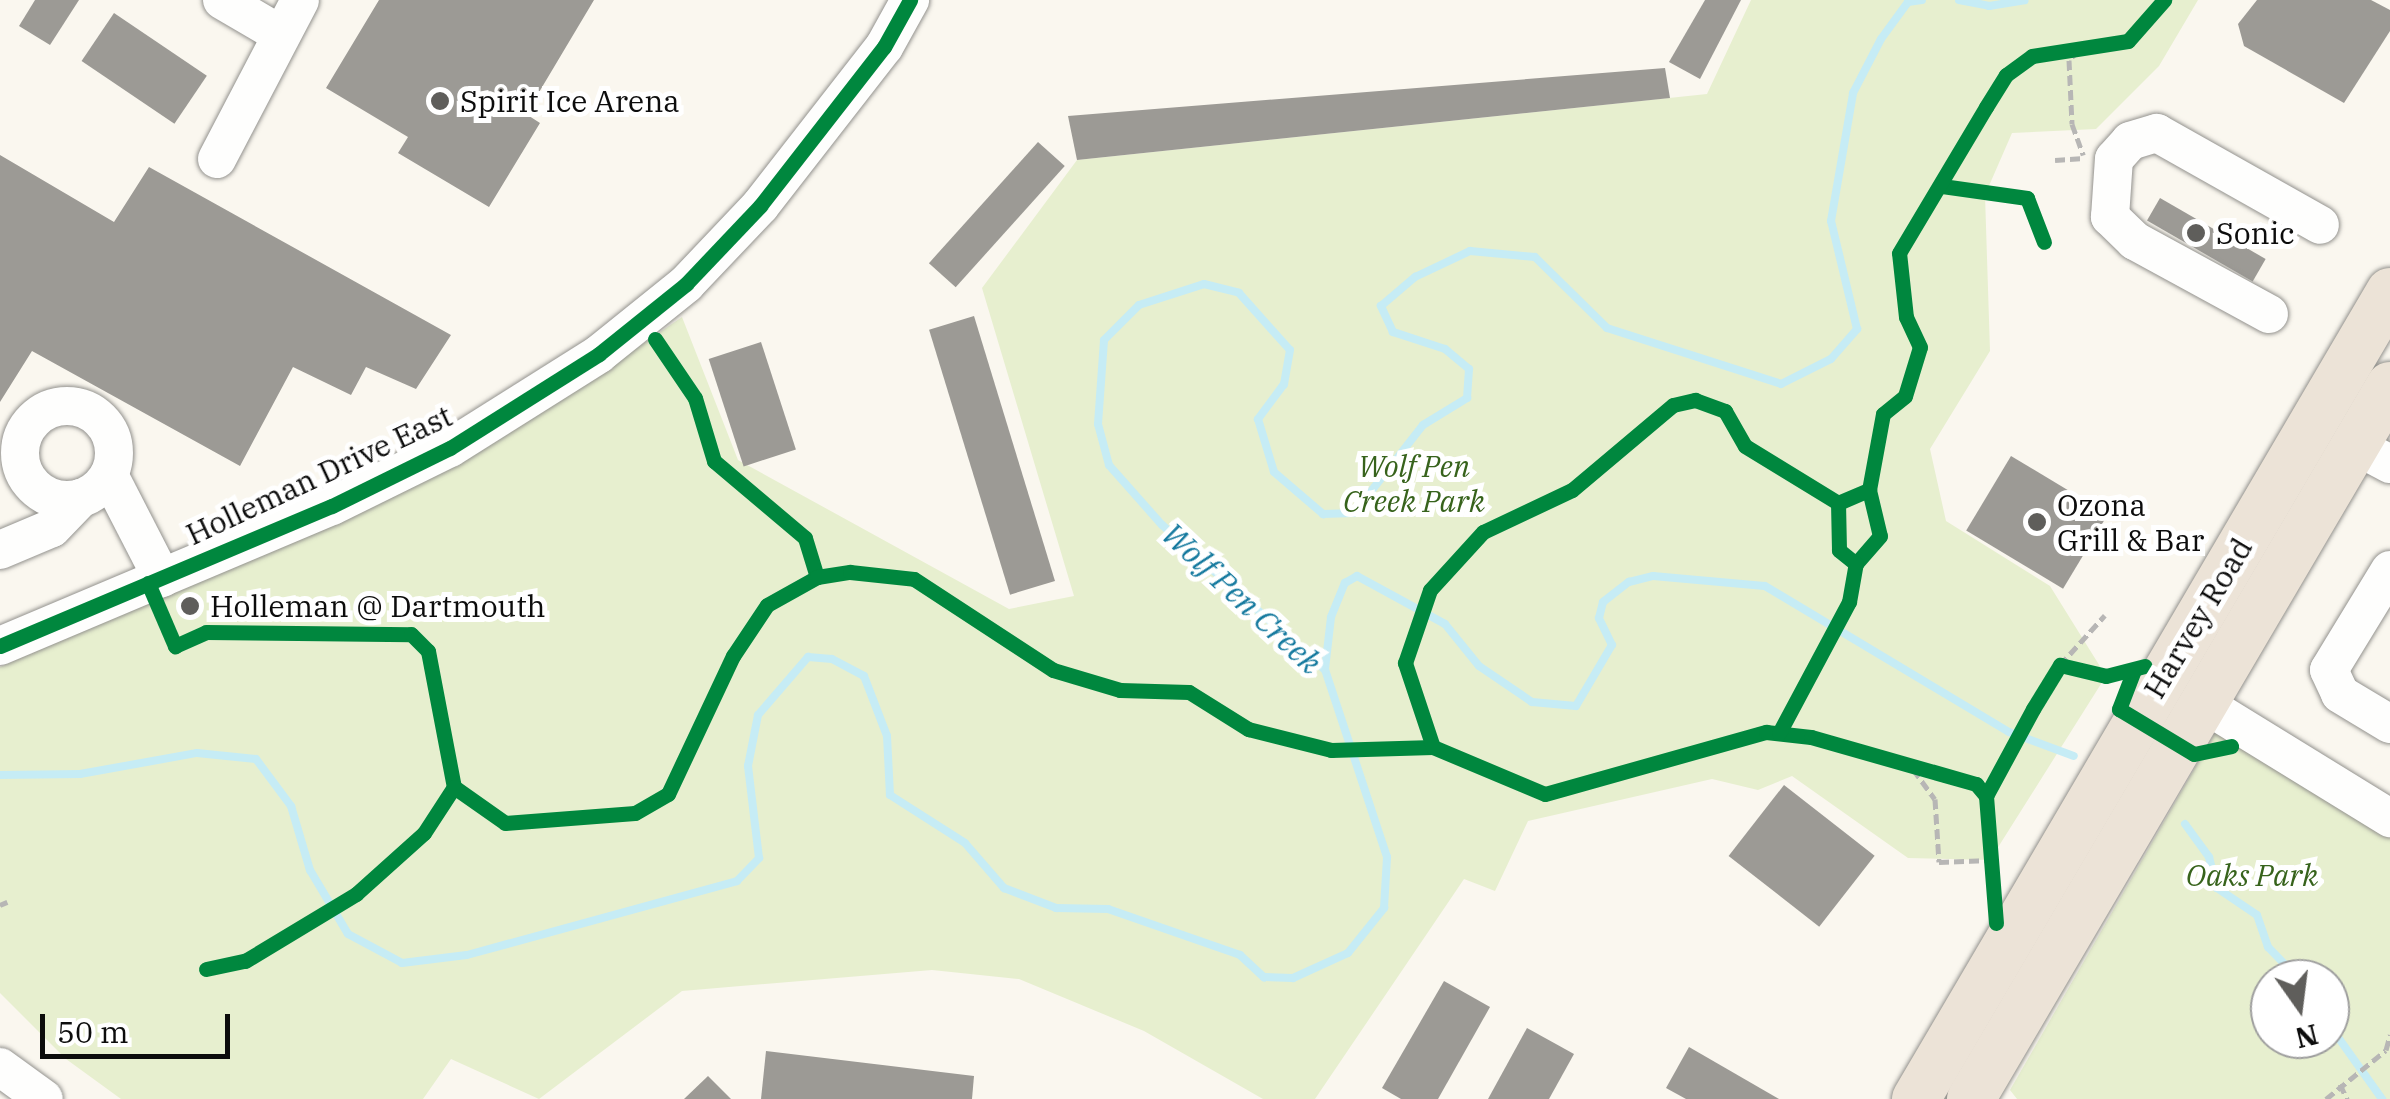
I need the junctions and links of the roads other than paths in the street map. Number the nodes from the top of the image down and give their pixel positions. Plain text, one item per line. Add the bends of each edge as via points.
1 (222, 0) edge
2 (300, 0) edge
3 (910, 0) edge
4 (280, 34) junction
5 (216, 159) dead end
6 (2320, 225) dead end
7 (2390, 292) edge
8 (2269, 314) dead end
9 (2390, 343) edge
10 (2378, 426) edge
11 (0, 550) edge
12 (2390, 570) edge
13 (162, 578) junction
14 (0, 646) edge
15 (2206, 706) junction
16 (2390, 724) edge
17 (2390, 818) edge
18 (2004, 952) junction
19 (0, 1066) edge
20 (44, 1099) edge
21 (1916, 1099) edge
22 (1967, 1099) edge

1 - 4 street
2 - 4 street
3 - 13 street, Holleman Drive East via 760,206 686,284 600,354 450,448
4 - 5 street
6 - 8 street via 2157,133 2130,141 2097,167 2110,217 2136,240
7 - 18 main road, Harvey Road
9 - 10 main road via 2372,375
10 - 15 main road, Harvey Road
11 - 13 street via 52,528 95,487
12 - 16 street via 2328,670 2340,694
13 - 14 street, Holleman Drive East
15 - 17 street
15 - 22 main road, Harvey Road
18 - 21 main road, Harvey Road
18 - 22 main road via 2018,968 1966,1064
19 - 20 street

